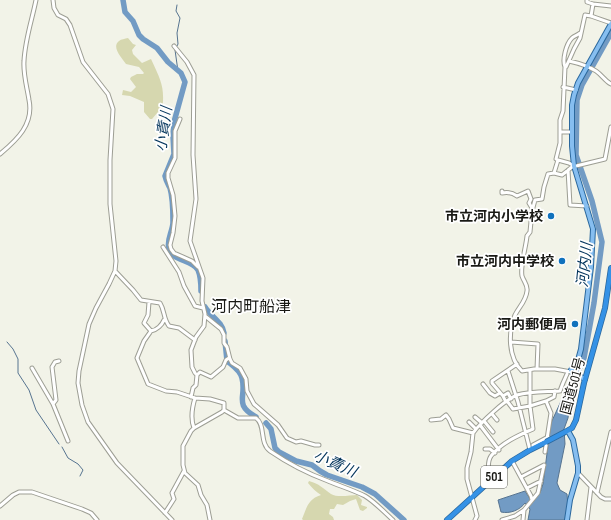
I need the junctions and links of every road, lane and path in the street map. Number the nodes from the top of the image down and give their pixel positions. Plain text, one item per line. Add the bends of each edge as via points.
1 (36, 0) edge
2 (53, 0) edge
3 (587, 0) edge
4 (594, 4) junction
5 (611, 6) edge
6 (591, 16) junction
7 (611, 24) edge
8 (580, 33) junction
9 (174, 46) dead end
10 (569, 61) junction
11 (565, 67) junction
12 (588, 67) junction
13 (611, 84) edge
14 (563, 87) junction
15 (576, 90) junction
16 (563, 107) junction
17 (572, 108) junction
18 (180, 119) dead end
19 (611, 127) edge
20 (561, 132) junction
21 (572, 132) junction
22 (0, 154) edge
23 (558, 160) junction
24 (575, 166) junction
25 (568, 170) junction
26 (554, 173) junction
27 (502, 191) dead end
28 (587, 206) junction
29 (532, 208) junction
30 (163, 248) dead end
31 (173, 254) junction
32 (169, 259) junction
33 (200, 268) junction
34 (611, 268) edge
35 (115, 271) junction
36 (149, 302) junction
37 (203, 308) junction
38 (205, 316) junction
39 (164, 320) junction
40 (151, 331) junction
41 (195, 340) junction
42 (510, 342) junction
43 (228, 359) junction
44 (59, 361) dead end
45 (517, 364) junction
46 (32, 368) dead end
47 (537, 369) junction
48 (530, 370) junction
49 (508, 371) junction
50 (570, 373) junction
51 (197, 375) junction
52 (584, 378) junction
53 (483, 384) dead end
54 (556, 391) junction
55 (500, 393) junction
56 (530, 393) junction
57 (503, 396) junction
58 (516, 396) junction
59 (191, 397) junction
60 (195, 398) junction
61 (511, 399) junction
62 (506, 401) junction
63 (546, 401) junction
64 (53, 404) junction
65 (530, 406) junction
66 (520, 408) junction
67 (224, 410) junction
68 (492, 414) junction
69 (268, 417) junction
70 (475, 417) dead end
71 (431, 420) dead end
72 (497, 420) dead end
73 (260, 422) junction
74 (470, 422) dead end
75 (482, 423) junction
76 (194, 428) junction
77 (476, 429) junction
78 (493, 432) dead end
79 (525, 432) junction
80 (567, 432) junction
81 (611, 432) edge
82 (472, 433) junction
83 (547, 439) junction
84 (68, 441) dead end
85 (319, 445) dead end
86 (485, 449) dead end
87 (531, 449) junction
88 (499, 450) junction
89 (545, 452) dead end
90 (495, 453) junction
91 (512, 461) junction
92 (184, 471) junction
93 (578, 472) junction
94 (521, 477) junction
95 (491, 480) junction
96 (541, 481) junction
97 (592, 487) junction
98 (527, 488) junction
99 (597, 493) junction
100 (472, 498) junction
101 (611, 499) edge
102 (532, 500) junction
103 (0, 506) edge
104 (525, 509) junction
105 (165, 513) junction
106 (97, 520) edge
107 (172, 520) edge
108 (210, 520) edge
109 (393, 520) edge
110 (447, 520) edge
111 (475, 520) edge
112 (502, 520) edge
113 (523, 520) edge
114 (568, 520) edge
115 (587, 520) edge

1 - 22 street via 24,60 30,116 22,131
2 - 35 street via 58,15 66,19 70,25 83,62 112,102 110,204 116,250
3 - 4 street
4 - 5 street
4 - 6 street
6 - 7 street
6 - 8 street via 585,15
7 - 12 main road
8 - 10 street
8 - 11 street via 567,45 563,63
9 - 33 street via 194,75 193,155 196,199 190,241
10 - 11 street
10 - 12 street
11 - 14 street
12 - 13 street
12 - 15 main road
14 - 15 street
14 - 16 street
15 - 17 main road
16 - 17 street
16 - 20 street
17 - 21 main road
18 - 31 street via 175,131 175,158 168,173 175,216 174,233 170,241
19 - 24 street via 605,159
20 - 21 street
20 - 23 street via 556,159
21 - 24 main road
23 - 24 street
23 - 26 street
24 - 25 street
24 - 28 main road
25 - 26 street via 562,175
25 - 28 street via 570,205
26 - 29 street via 548,174 543,197 535,200
27 - 29 street via 517,196 528,191
28 - 50 main road via 593,229 591,267 579,356
29 - 42 street via 522,268 527,292 526,298 516,312
30 - 32 street
31 - 32 street
31 - 33 street via 192,261
32 - 37 street via 179,272 195,306
33 - 37 street
34 - 52 highway, 国道501号 via 605,308
35 - 36 street via 141,300
35 - 105 street via 89,324 79,371 80,400 88,422 117,463
36 - 39 street via 160,303
36 - 40 street via 148,315 144,323
37 - 38 street
38 - 41 street via 204,326
38 - 43 street via 221,329
39 - 40 street
39 - 41 street via 169,326 179,328
40 - 59 street via 136,358 148,384 166,392 177,392
41 - 51 street via 191,350 192,367
42 - 45 street
42 - 47 street via 538,344
43 - 51 street via 223,368 211,377 200,372
43 - 69 street via 240,368 246,380 250,399
44 - 64 street via 52,367 56,400
45 - 48 street via 522,371
45 - 49 street
46 - 64 street
47 - 48 street
47 - 50 street via 560,369
48 - 56 street
49 - 55 street via 492,381
49 - 58 street
50 - 52 main road
50 - 54 street via 561,390
51 - 59 street
52 - 80 highway, 国道501号 via 576,420
53 - 55 street via 490,393 496,396
54 - 56 street
54 - 63 street via 554,397
55 - 57 street
56 - 58 street
56 - 65 street
57 - 61 street via 508,393
57 - 62 street
58 - 61 street
58 - 66 street
59 - 60 street
60 - 67 street via 224,403
60 - 76 street via 192,406
61 - 62 street
62 - 66 street via 514,409
62 - 68 street
63 - 65 street
63 - 83 street via 551,413
64 - 84 street
65 - 66 street
65 - 79 street via 533,428
66 - 79 street
67 - 73 street via 238,418 256,418
67 - 76 street
68 - 72 street
68 - 75 street
69 - 73 street
69 - 85 street via 278,425 286,438
70 - 75 street
71 - 82 street via 446,415 453,428
73 - 109 street via 264,444 270,451 327,481 363,495
74 - 77 street
75 - 77 street
75 - 78 street
75 - 88 street
76 - 92 street via 184,446
77 - 82 street
79 - 87 street
79 - 88 street
80 - 83 highway, 国道501号 / 501, bridge
80 - 93 main road via 576,454
81 - 99 street
82 - 100 street via 467,479
83 - 87 highway, 国道501号 / 501
83 - 89 street
86 - 90 street
87 - 91 highway, 国道501号 / 501
88 - 90 street
90 - 95 street via 490,458 488,473
91 - 94 street
91 - 95 highway, 国道501号 / 501
92 - 105 street via 172,493 174,499
92 - 108 street via 198,485
93 - 97 street
93 - 114 main road
94 - 96 street via 544,465
94 - 98 street
95 - 100 highway, 国道501号 / 501
96 - 98 street
96 - 102 street via 538,493
97 - 99 street
97 - 115 street
98 - 102 street
99 - 101 street via 605,499
100 - 110 highway, 国道501号 / 501
100 - 111 street via 477,516
102 - 104 street
103 - 106 street via 19,492 32,492 82,509
104 - 112 street via 515,516
104 - 113 street
105 - 107 street

